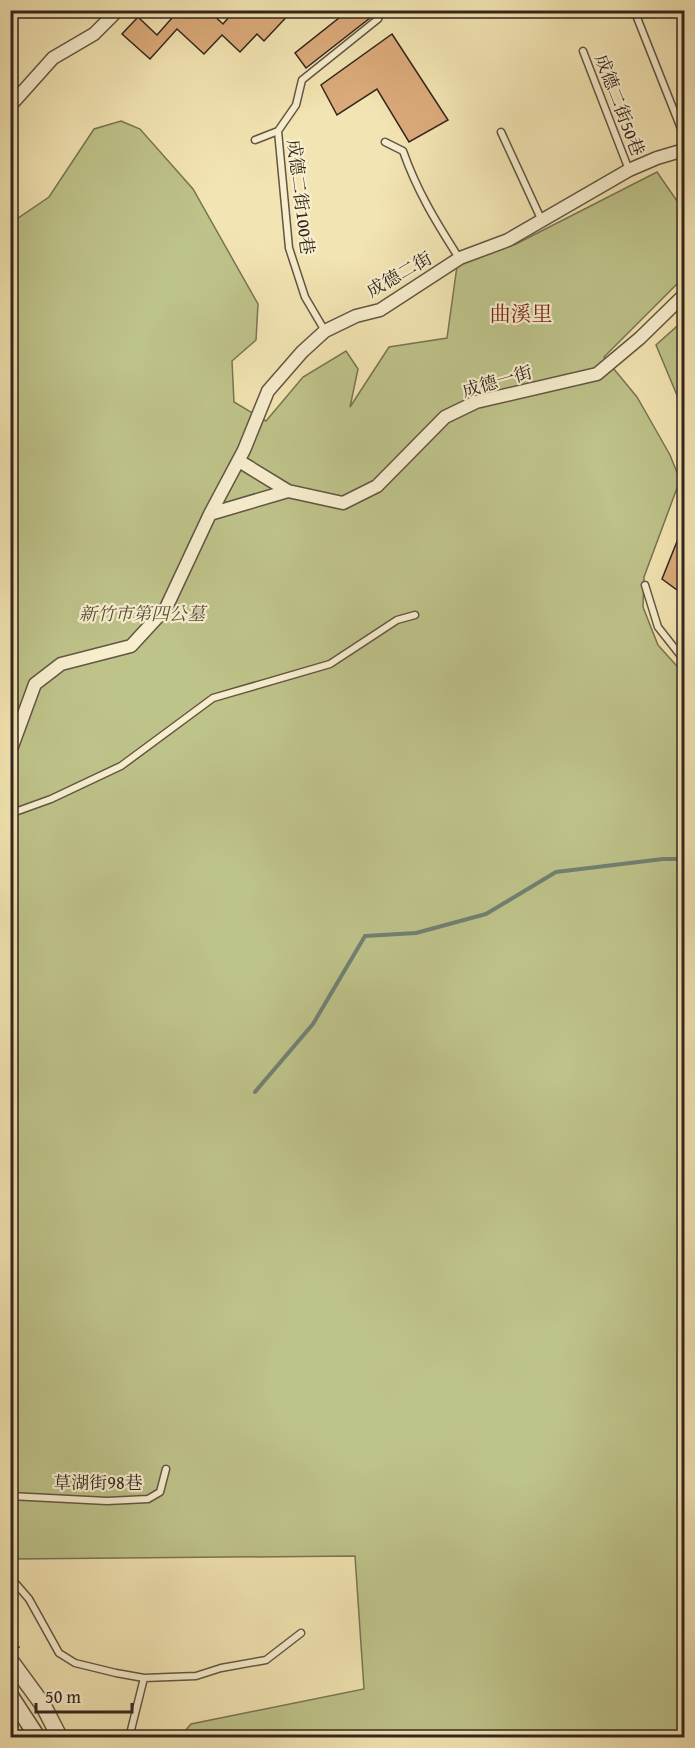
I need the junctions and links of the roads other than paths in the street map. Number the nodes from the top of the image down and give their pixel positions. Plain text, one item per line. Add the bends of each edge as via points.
1 (118, 10) edge
2 (382, 10) edge
3 (634, 10) edge
4 (583, 51) dead end
5 (10, 106) edge
6 (278, 131) junction
7 (501, 132) dead end
8 (684, 136) edge
9 (255, 140) dead end
10 (385, 142) dead end
11 (684, 150) edge
12 (630, 170) junction
13 (542, 221) junction
14 (460, 258) junction
15 (684, 295) edge
16 (325, 332) junction
17 (239, 461) junction
18 (288, 491) junction
19 (210, 514) junction
20 (645, 585) dead end
21 (415, 615) dead end
22 (684, 660) edge
23 (10, 752) edge
24 (10, 812) edge
25 (166, 1469) dead end
26 (10, 1496) edge
27 (10, 1577) edge
28 (302, 1633) dead end
29 (10, 1659) edge
30 (144, 1678) junction
31 (10, 1695) edge
32 (10, 1706) edge
33 (28, 1737) edge
34 (38, 1737) edge
35 (60, 1737) edge
36 (129, 1737) edge

1 - 5 street via 94,34 53,57
2 - 6 lane via 378,19 302,80 296,105
3 - 8 lane
4 - 12 lane, 成德二街50巷
6 - 9 lane
6 - 16 lane, 成德二街100巷 via 289,248 305,297
7 - 13 lane
10 - 14 lane via 403,151 414,181
11 - 12 street, 成德二街
12 - 13 street, 成德二街
13 - 14 street, 成德二街 via 508,240
14 - 16 street, 成德二街 via 380,310 356,315
15 - 18 street, 成德一街 via 597,374 476,402 445,417 377,486 343,503
16 - 17 street, 成德二街 via 268,391
17 - 18 street, 成德一街
17 - 19 street, 成德二街
18 - 19 street, 成德一街
19 - 23 street via 166,608 131,646 61,664 36,684
20 - 22 lane via 658,627
21 - 24 lane via 397,620 330,664 213,698 121,766 51,799
25 - 26 lane, 草湖街98巷 via 160,1492 148,1499
27 - 30 lane via 28,1599 59,1653 75,1663
28 - 30 lane via 266,1660 196,1676
29 - 35 street
30 - 36 lane
31 - 34 street
32 - 33 lane

